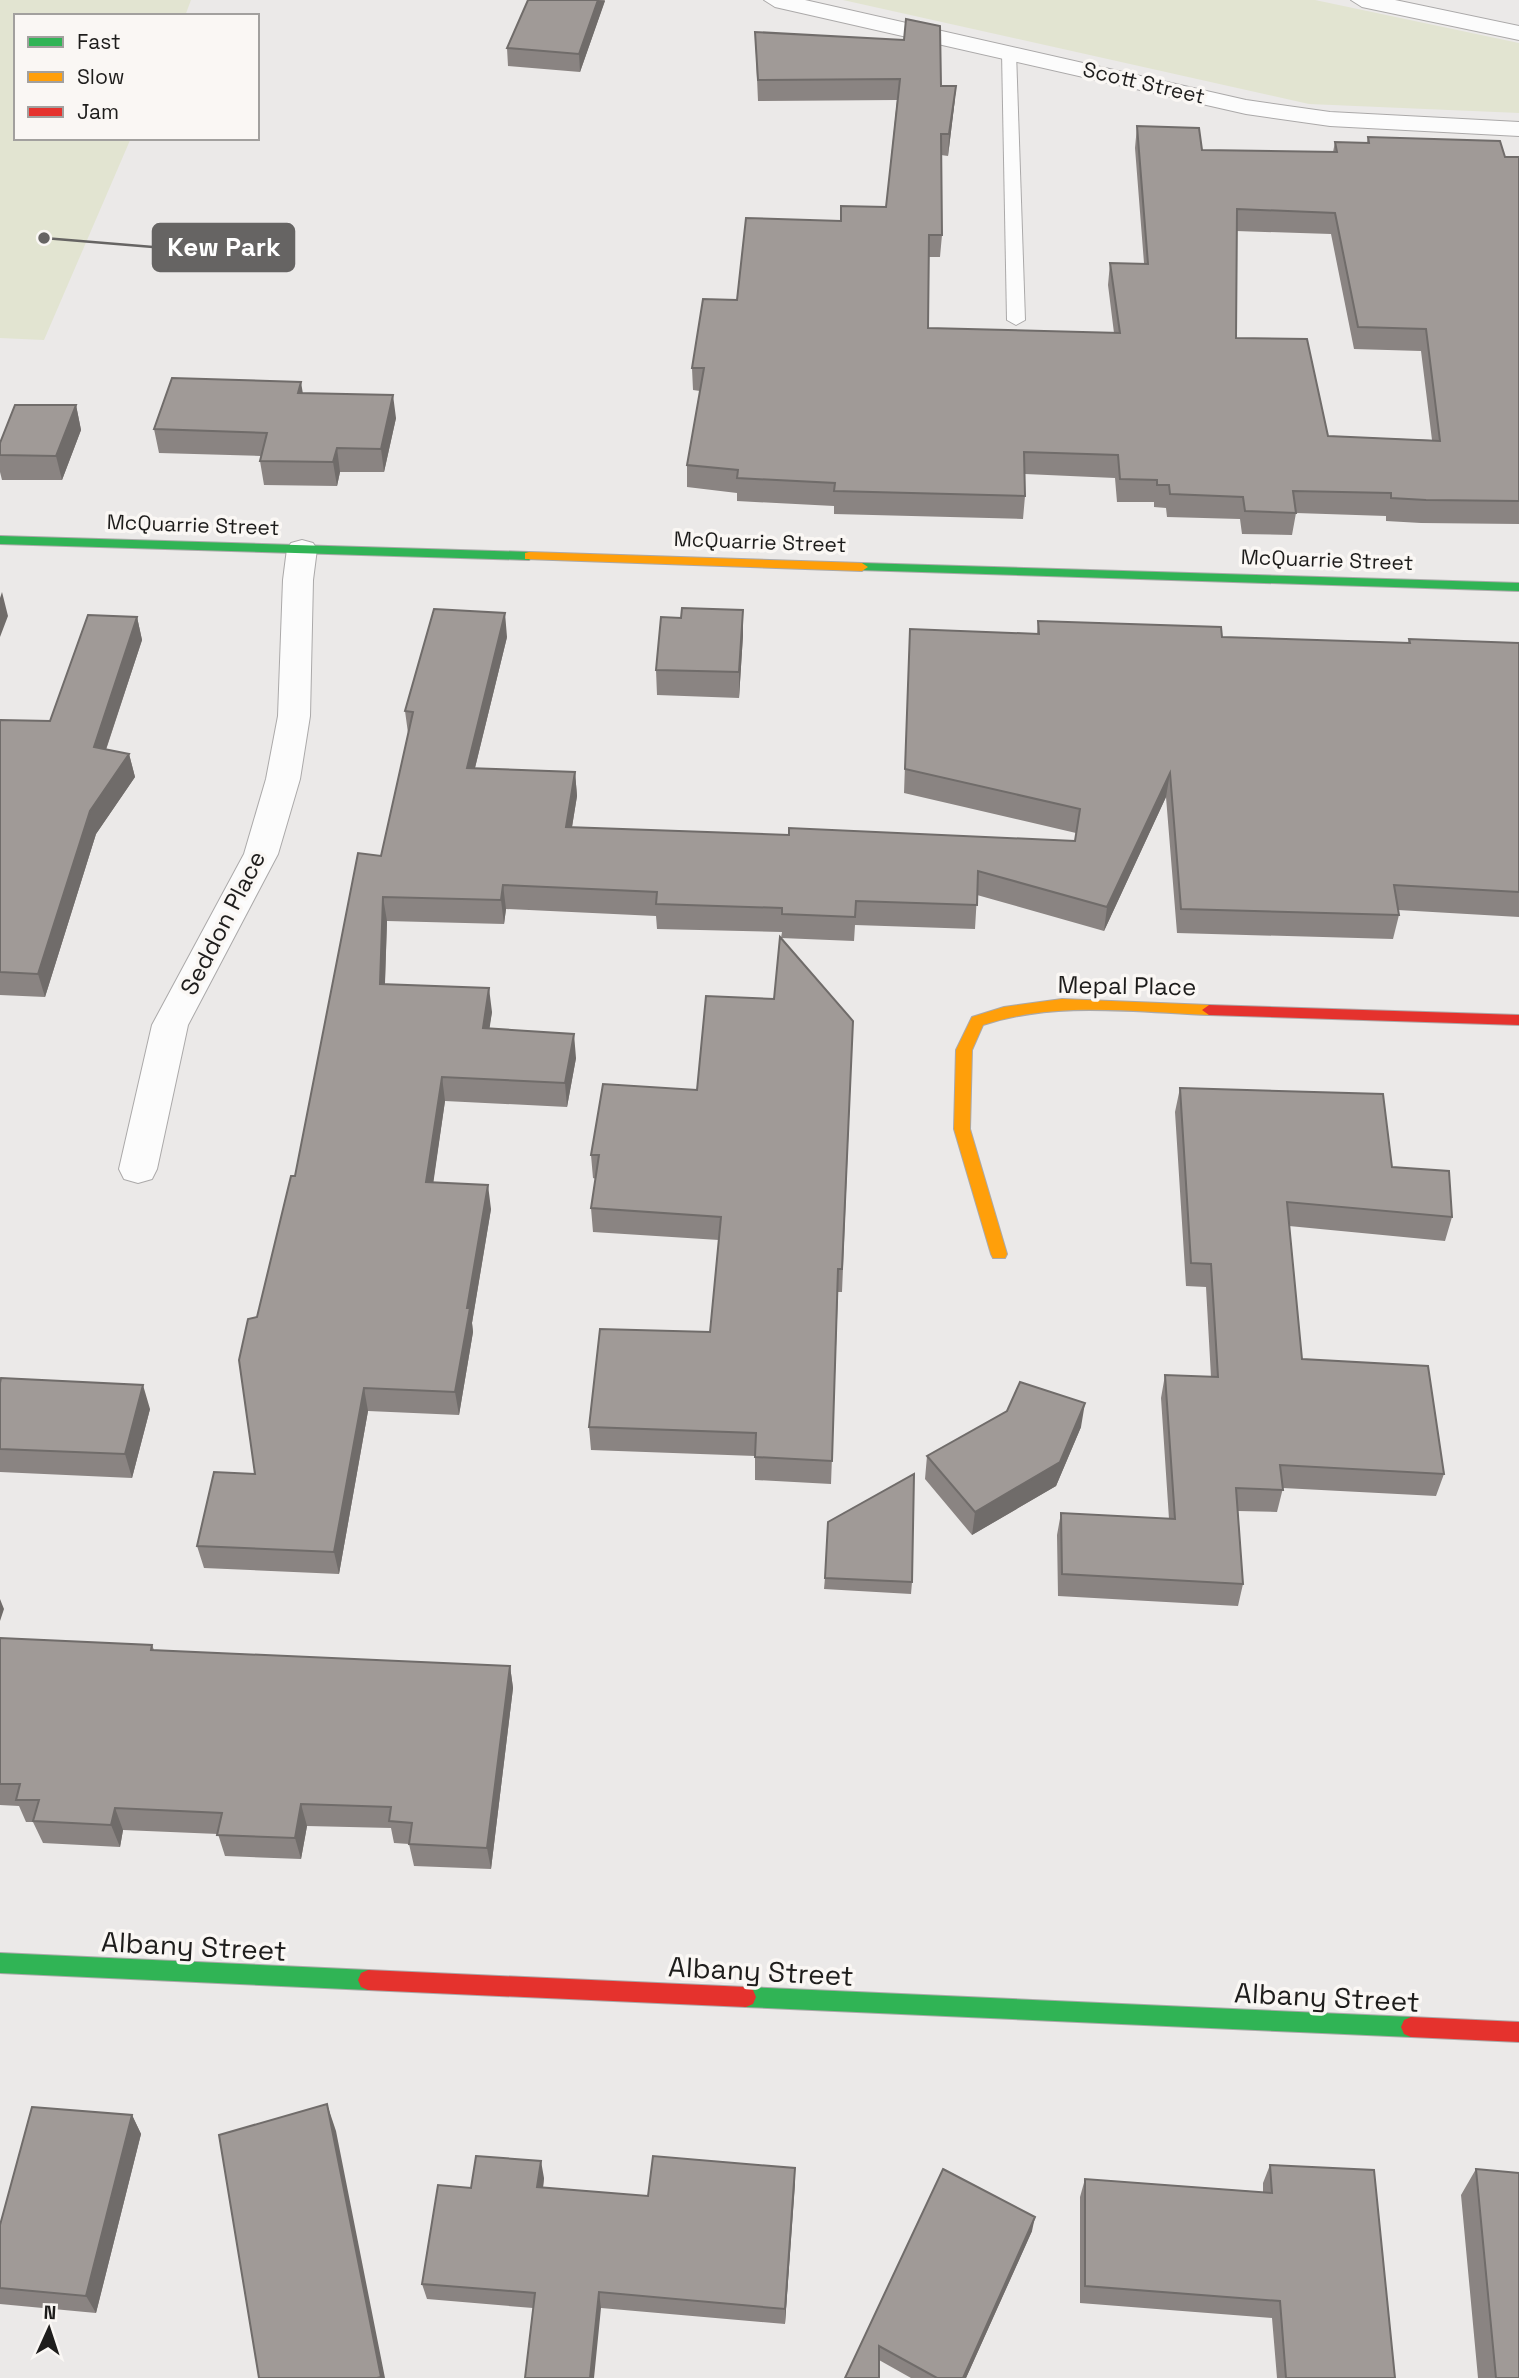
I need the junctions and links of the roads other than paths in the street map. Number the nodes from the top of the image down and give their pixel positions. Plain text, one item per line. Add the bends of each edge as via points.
1 (775, 0) edge
2 (1362, 0) edge
3 (1519, 33) edge
4 (1009, 52) junction
5 (1519, 129) edge
6 (1016, 320) dead end
7 (0, 540) edge
8 (302, 549) junction
9 (1519, 587) edge
10 (1519, 1020) edge
11 (138, 1169) dead end
12 (999, 1254) dead end
13 (0, 1963) edge
14 (1519, 2032) edge

1 - 4 street, Scott Street
2 - 3 street
4 - 5 street, Scott Street via 1268,110 1355,121
4 - 6 lane
7 - 8 street, McQuarrie Street
8 - 9 street, McQuarrie Street
8 - 11 street, Seddon Place via 294,716 283,779 261,854 170,1025
10 - 12 street, Mepal Place via 1076,1006 1005,1010 977,1021 964,1050 962,1129
13 - 14 street, Albany Street

